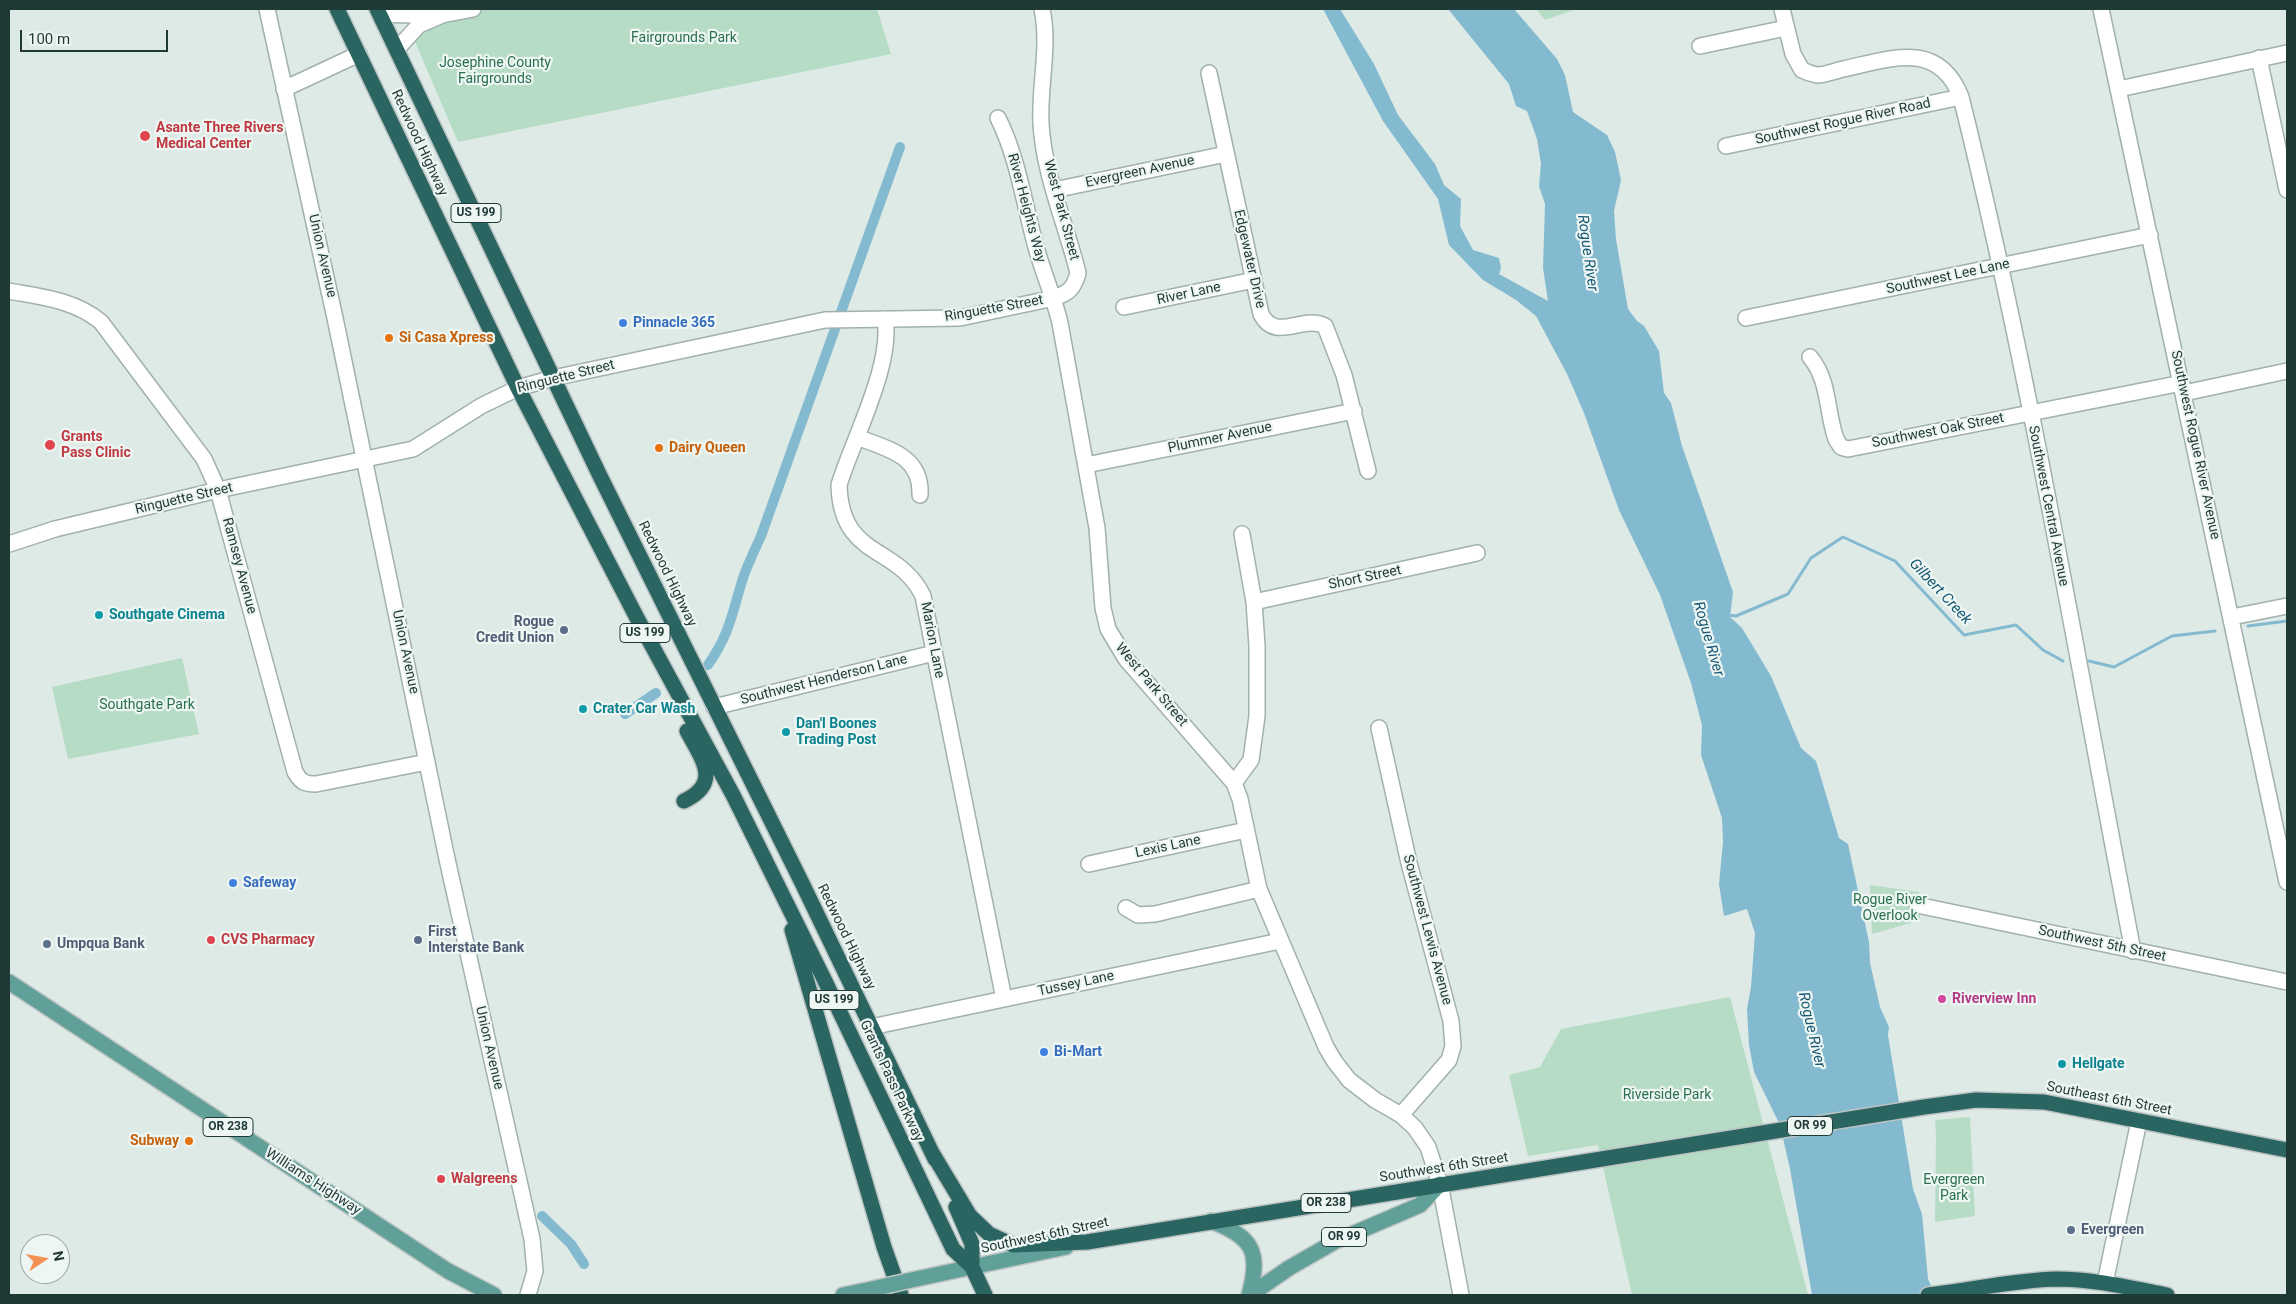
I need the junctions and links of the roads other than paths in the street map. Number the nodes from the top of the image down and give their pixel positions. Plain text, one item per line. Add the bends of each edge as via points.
1 (267, 9) edge
2 (337, 9) edge
3 (473, 9) edge
4 (1042, 9) edge
5 (1782, 9) edge
6 (2102, 9) edge
7 (379, 11) edge
8 (435, 12) edge
9 (1786, 28) junction
10 (1700, 46) dead end
11 (397, 49) junction
12 (2287, 53) edge
13 (359, 54) junction
14 (2259, 58) junction
15 (1209, 74) dead end
16 (284, 89) junction
17 (2119, 89) junction
18 (1960, 97) junction
19 (998, 118) dead end
20 (1726, 146) dead end
21 (1226, 154) junction
22 (1054, 190) junction
23 (2287, 190) edge
24 (2150, 235) junction
25 (2000, 267) junction
26 (1254, 280) junction
27 (9, 291) edge
28 (1054, 298) junction
29 (1124, 307) dead end
30 (1746, 318) dead end
31 (885, 319) junction
32 (1810, 357) dead end
33 (2287, 371) edge
34 (553, 378) junction
35 (518, 388) junction
36 (2183, 388) junction
37 (1354, 411) junction
38 (2030, 413) junction
39 (857, 437) junction
40 (364, 460) junction
41 (1086, 466) junction
42 (1368, 471) dead end
43 (218, 490) junction
44 (920, 495) dead end
45 (1242, 534) dead end
46 (9, 544) edge
47 (1477, 553) dead end
48 (1254, 602) junction
49 (2287, 606) edge
50 (637, 618) junction
51 (2232, 618) junction
52 (934, 653) junction
53 (714, 706) junction
54 (1379, 728) dead end
55 (427, 762) junction
56 (1234, 783) junction
57 (684, 801) dead end
58 (1246, 830) junction
59 (1089, 864) dead end
60 (774, 877) junction
61 (2287, 882) edge
62 (1259, 889) junction
63 (1917, 906) dead end
64 (1126, 908) dead end
65 (1280, 941) junction
66 (2133, 951) junction
67 (9, 982) edge
68 (2287, 982) edge
69 (1004, 999) junction
70 (871, 1027) junction
71 (1924, 1107) joint
72 (1401, 1115) junction
73 (2139, 1121) junction
74 (2287, 1150) edge
75 (931, 1151) junction
76 (1440, 1184) junction
77 (1211, 1221) junction
78 (1087, 1242) junction
79 (972, 1267) junction
80 (2105, 1283) junction
81 (494, 1295) edge
82 (528, 1295) edge
83 (843, 1295) edge
84 (901, 1295) edge
85 (985, 1295) edge
86 (1249, 1295) edge
87 (1461, 1295) edge
88 (1928, 1295) edge
89 (2167, 1295) edge

1 - 16 street, Union Avenue
2 - 13 highway, Redwood Highway / US 199
3 - 8 street
4 - 22 street, West Park Street via 1045,63 1041,125
5 - 9 street
6 - 17 street, Southwest Rogue River Avenue
7 - 8 street via 413,15
7 - 11 highway, Redwood Highway / US 199
8 - 11 street
9 - 10 street
9 - 18 street, Southwest Central Avenue via 1793,54 1802,70 1816,75 1904,56 1924,58 1942,67 1952,78
11 - 34 highway, Redwood Highway / US 199
12 - 14 street
13 - 16 street
13 - 35 highway, Redwood Highway / US 199
14 - 17 street
14 - 23 street
15 - 21 street, Edgewater Drive
16 - 40 street, Union Avenue
17 - 24 street, Southwest Rogue River Avenue
18 - 20 street, Southwest Rogue River Road
18 - 25 street, Southwest Central Avenue
19 - 28 street, River Heights Way via 1011,151 1037,253
21 - 22 street, Evergreen Avenue
21 - 26 street, Edgewater Drive
22 - 28 street, West Park Street via 1078,272 1075,285 1069,292
24 - 25 street, Southwest Lee Lane
24 - 36 street, Southwest Rogue River Avenue
25 - 30 street, Southwest Lee Lane
25 - 38 street, Southwest Central Avenue
26 - 29 street, River Lane
26 - 37 street, Edgewater Drive via 1261,314 1270,326 1315,322 1325,326
27 - 43 street, Ramsey Avenue via 63,301 101,322 204,458
28 - 31 street, Ringuette Street via 960,318
28 - 41 street, West Park Street
31 - 34 street, Ringuette Street via 842,318 809,323
31 - 39 street, Marion Lane via 885,355
32 - 38 street, Southwest Oak Street via 1822,376 1833,432 1841,447 1856,448
33 - 36 street, Southwest Oak Street
34 - 35 street, Ringuette Street
34 - 53 highway, Redwood Highway / US 199
35 - 40 street, Ringuette Street via 480,406 413,449
35 - 50 highway, Redwood Highway / US 199
36 - 38 street, Southwest Oak Street
36 - 51 street, Southwest Rogue River Avenue
37 - 41 street, Plummer Avenue
37 - 42 street, Edgewater Drive
38 - 66 street, Southwest Central Avenue
39 - 44 street via 901,455 909,462 919,478
39 - 52 street, Marion Lane via 839,485 844,518 856,536 911,576 918,586 923,596
40 - 43 street, Ringuette Street
40 - 55 street, Union Avenue
41 - 56 street, West Park Street via 1096,528 1103,608 1111,637 1126,659
43 - 46 street, Ringuette Street via 55,529
43 - 55 street, Ramsey Avenue via 300,781 316,784
45 - 48 street
47 - 48 street, Short Street
48 - 56 street via 1258,673 1255,744 1251,760
49 - 51 street
50 - 57 highway via 654,670 705,765 707,779 698,795
50 - 60 highway, Redwood Highway / US 199
51 - 61 street, Southwest Rogue River Avenue
52 - 53 street, Southwest Henderson Lane
52 - 69 street, Marion Lane
53 - 70 highway, Redwood Highway / US 199
54 - 72 street, Southwest Lewis Avenue via 1453,1039 1449,1060
55 - 82 street, Union Avenue via 532,1239 535,1271
56 - 58 street, West Park Street
58 - 59 street, Lexis Lane
58 - 62 street, West Park Street
60 - 79 highway, Grants Pass Parkway / US 199 via 953,1249
60 - 84 highway
62 - 64 street via 1155,914 1138,915
62 - 65 street, West Park Street
63 - 66 street, Southwest 5th Street
65 - 69 street, Tussey Lane
65 - 72 street, West Park Street via 1335,1062 1361,1090
66 - 68 street, Southwest 5th Street
67 - 81 main road, Williams Highway / OR 238 via 448,1271
69 - 70 street, Tussey Lane
70 - 75 highway, Redwood Highway / US 199
71 - 73 highway, Southeast 6th Street / OR 99 via 1976,1100 2044,1102
71 - 76 highway, Southwest 6th Street / OR 99
72 - 76 street, West Park Street via 1428,1147
73 - 74 highway, Southeast 6th Street / OR 99
73 - 80 street
75 - 78 highway via 970,1216 988,1234 1013,1246
75 - 79 highway, Grants Pass Parkway / US 199 via 972,1244
76 - 77 highway, Southwest 6th Street / OR 238
76 - 86 main road, OR 99 via 1420,1205 1336,1241
76 - 87 street, West Park Street
77 - 78 highway, Southwest 6th Street / OR 238
77 - 86 main road via 1234,1230 1246,1242 1254,1258 1255,1273
78 - 79 main road, Southwest 6th Street / OR 238
79 - 83 main road, OR 238, bridge
79 - 85 highway, Grants Pass Parkway / US 199
80 - 88 highway via 2058,1279 2013,1282
80 - 89 highway

